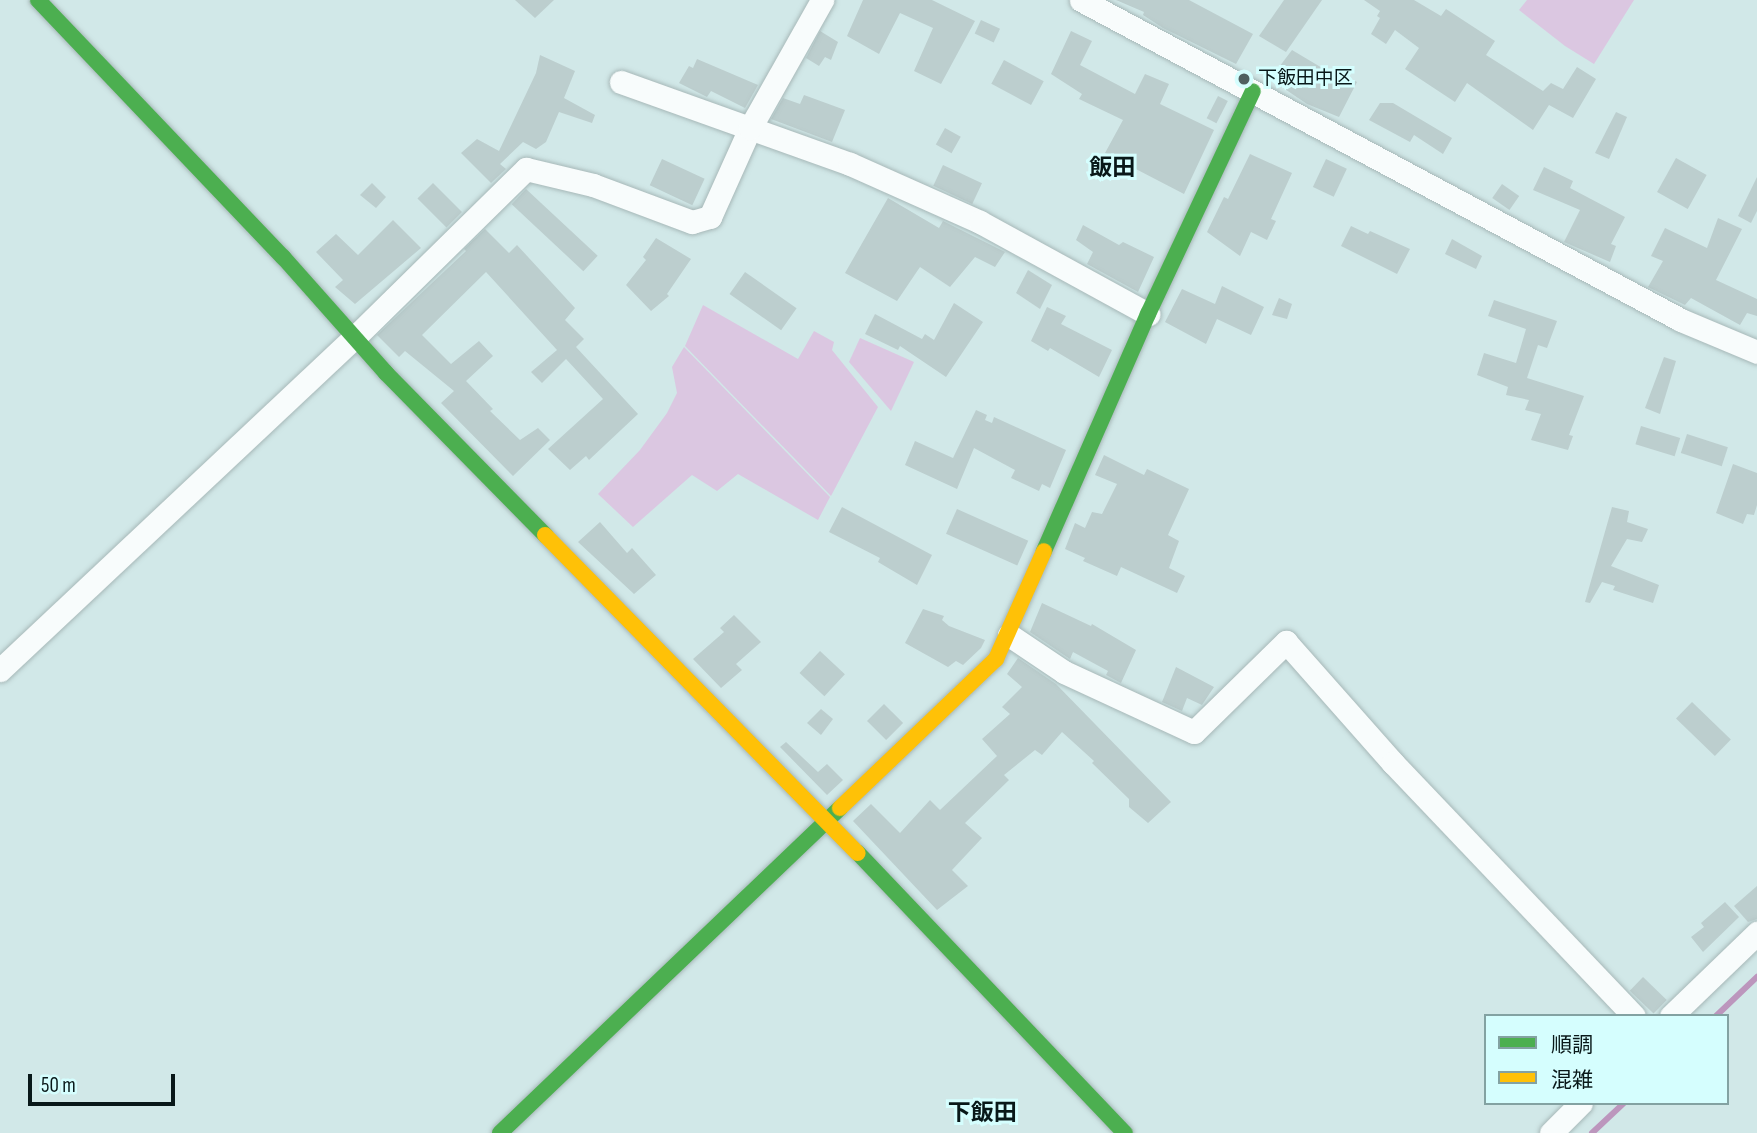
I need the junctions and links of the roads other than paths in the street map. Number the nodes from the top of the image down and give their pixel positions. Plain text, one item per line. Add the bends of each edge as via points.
1 (38, 0) edge
2 (822, 0) edge
3 (1081, 0) edge
4 (621, 82) dead end
5 (1253, 91) junction
6 (750, 128) junction
7 (1148, 314) junction
8 (355, 337) junction
9 (1757, 352) edge
10 (1009, 635) junction
11 (0, 670) edge
12 (825, 819) junction
13 (1757, 933) edge
14 (1632, 1014) edge
15 (1673, 1014) edge
16 (1579, 1105) edge
17 (500, 1133) edge
18 (1125, 1133) edge
19 (1551, 1133) edge

1 - 8 street
2 - 6 street
3 - 5 street
4 - 6 street
5 - 7 street
5 - 9 street via 1681,320
6 - 7 street via 850,164 980,222
6 - 8 street via 710,217 692,222 593,185 526,169
7 - 10 street
8 - 11 street
8 - 12 street
10 - 12 street via 996,659
10 - 14 street via 1064,672 1194,732 1286,642 1393,763
12 - 17 street
12 - 18 street
13 - 15 street
16 - 19 street

